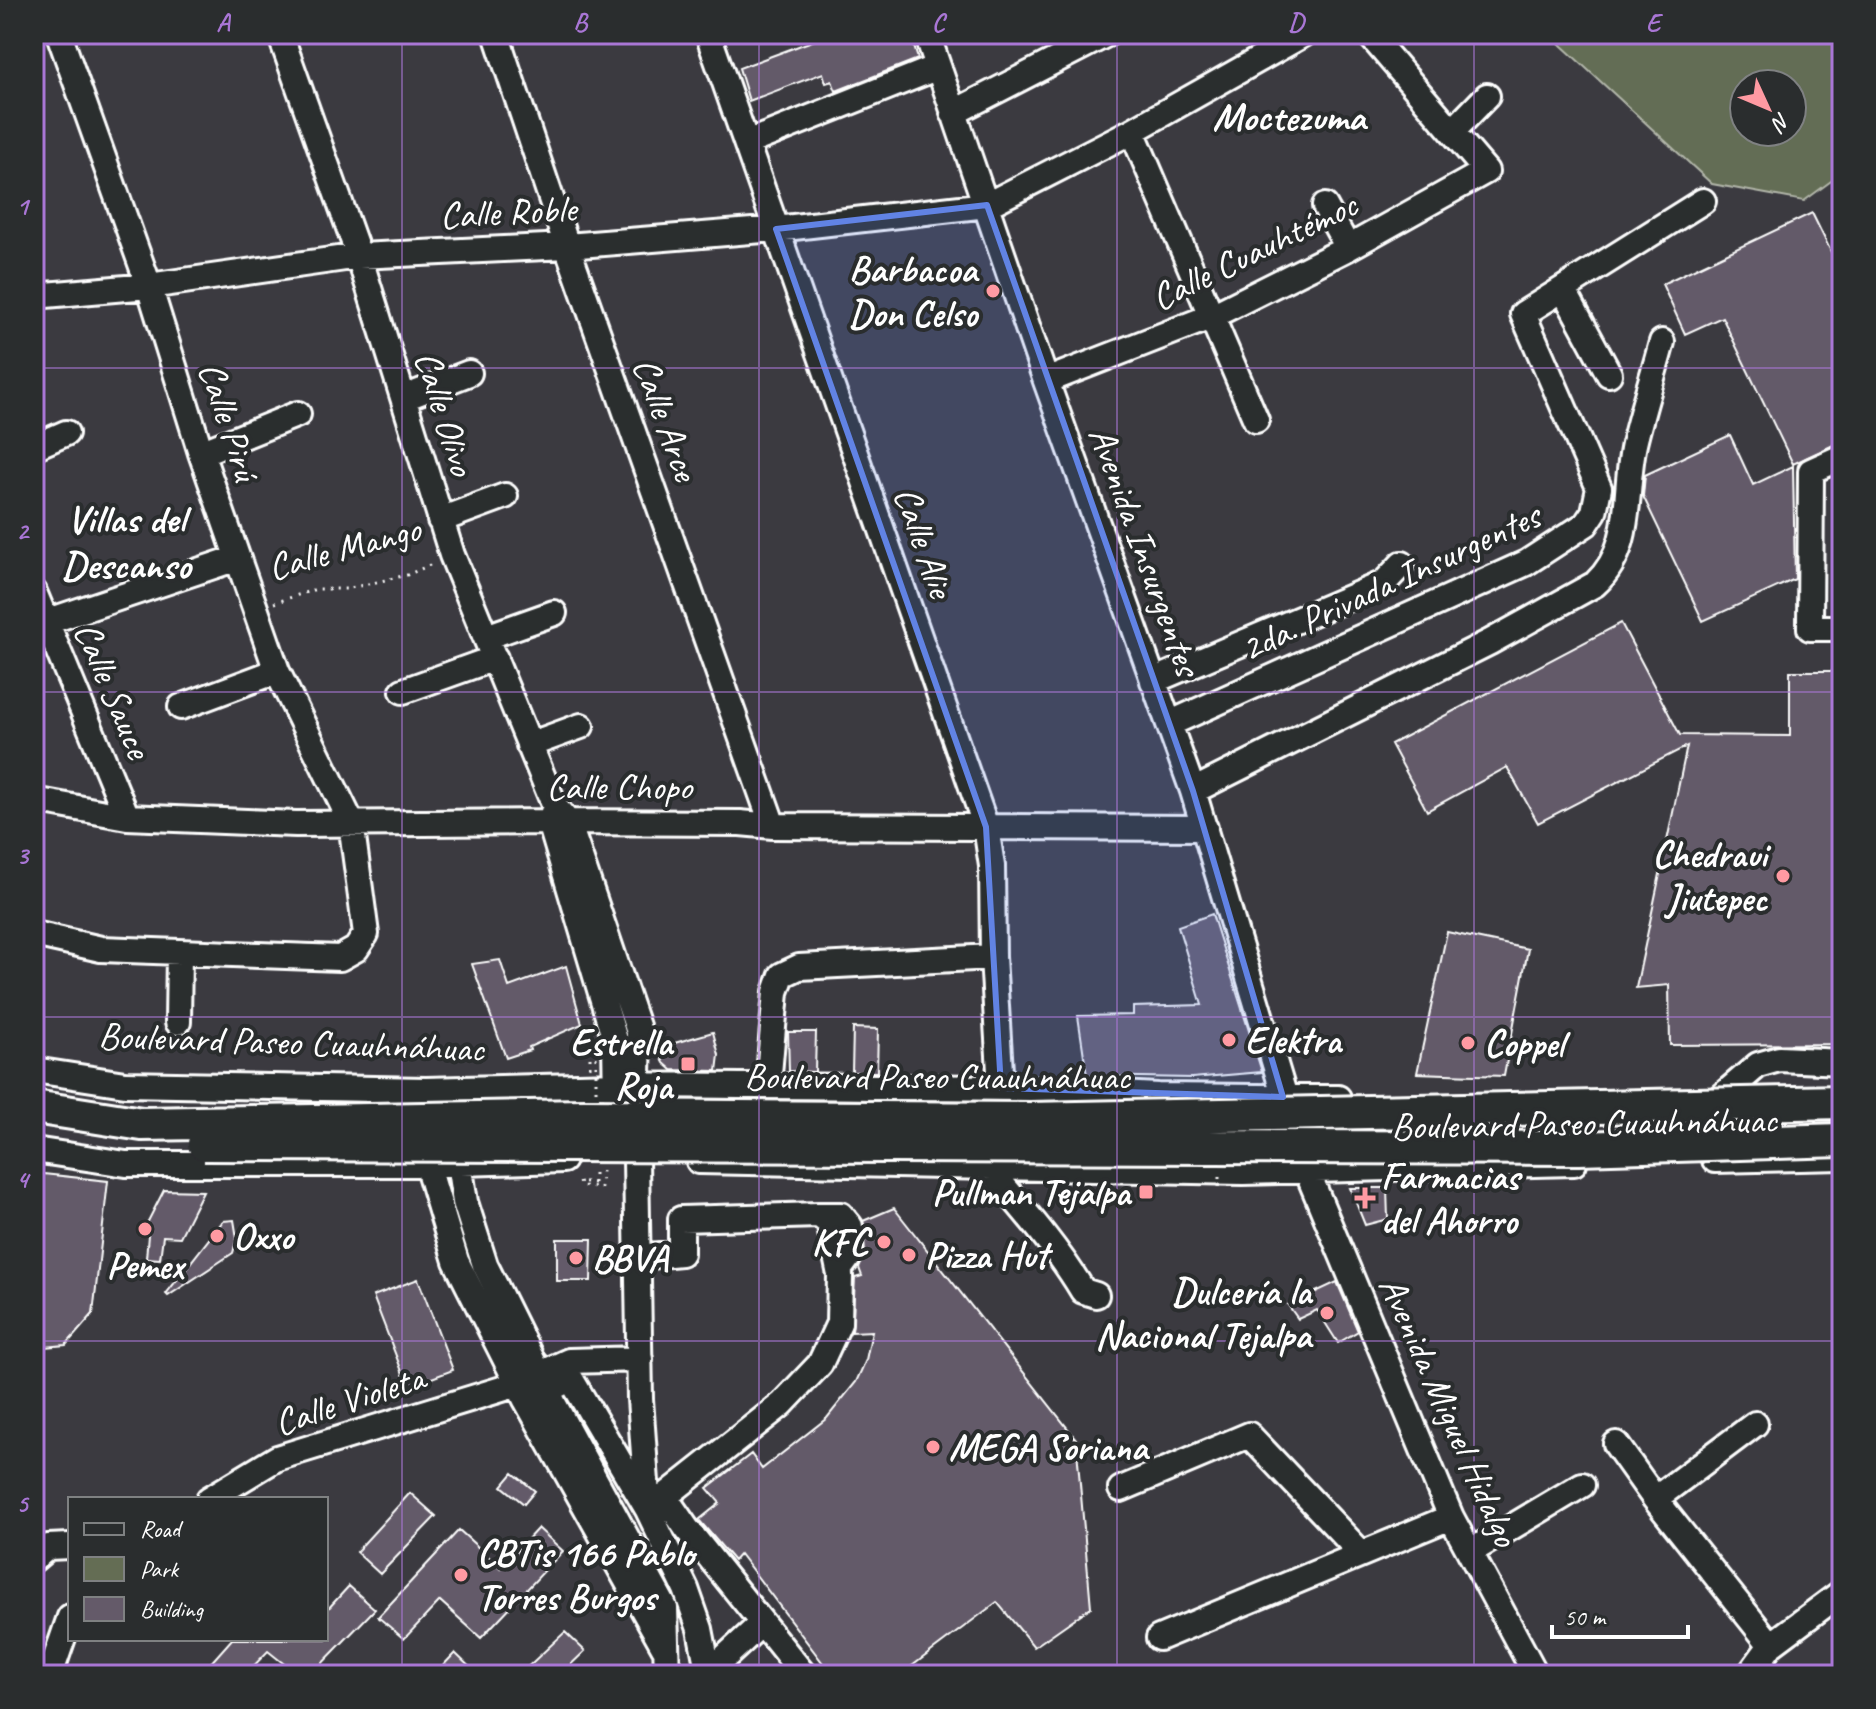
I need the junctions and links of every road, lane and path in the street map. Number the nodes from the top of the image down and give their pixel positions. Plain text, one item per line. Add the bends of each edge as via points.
1 (59, 34) edge
2 (280, 34) edge
3 (496, 34) edge
4 (708, 34) edge
5 (1107, 34) edge
6 (1304, 34) edge
7 (1369, 34) edge
8 (932, 36) edge
9 (938, 67) junction
10 (1487, 96) dead end
11 (953, 113) junction
12 (1132, 131) junction
13 (1453, 131) junction
14 (747, 143) junction
15 (1703, 201) dead end
16 (987, 205) junction
17 (1325, 206) dead end
18 (776, 229) junction
19 (567, 246) junction
20 (1348, 248) junction
21 (359, 256) junction
22 (149, 286) junction
23 (1563, 289) junction
24 (34, 296) edge
25 (1210, 317) junction
26 (1662, 342) dead end
27 (469, 373) dead end
28 (1609, 374) dead end
29 (1046, 381) junction
30 (404, 398) junction
31 (298, 414) dead end
32 (1256, 420) dead end
33 (66, 433) dead end
34 (34, 447) edge
35 (201, 453) junction
36 (1842, 457) edge
37 (505, 496) dead end
38 (440, 520) junction
39 (452, 555) junction
40 (237, 558) junction
41 (1402, 564) dead end
42 (34, 592) edge
43 (256, 610) junction
44 (554, 613) dead end
45 (46, 622) junction
46 (1842, 628) edge
47 (491, 648) junction
48 (277, 671) junction
49 (1153, 681) junction
50 (403, 691) dead end
51 (181, 707) dead end
52 (1169, 724) junction
53 (581, 726) dead end
54 (529, 745) junction
55 (1193, 791) junction
56 (34, 800) edge
57 (127, 817) junction
58 (557, 817) junction
59 (351, 822) junction
60 (773, 826) junction
61 (986, 827) junction
62 (1205, 828) junction
63 (34, 934) edge
64 (179, 953) junction
65 (993, 957) junction
66 (178, 1022) dead end
67 (1842, 1062) edge
68 (34, 1070) edge
69 (628, 1086) junction
70 (768, 1086) junction
71 (1001, 1088) junction
72 (452, 1089) junction
73 (426, 1090) junction
74 (1158, 1096) junction
75 (1283, 1097) junction
76 (1355, 1099) junction
77 (1842, 1100) edge
78 (1716, 1101) junction
79 (34, 1107) edge
80 (34, 1128) edge
81 (1354, 1139) junction
82 (1842, 1140) edge
83 (34, 1150) edge
84 (1842, 1157) edge
85 (617, 1159) junction
86 (458, 1163) junction
87 (427, 1164) junction
88 (988, 1168) junction
89 (1354, 1169) junction
90 (1157, 1170) junction
91 (1307, 1171) junction
92 (594, 1183) dead end
93 (638, 1257) junction
94 (1096, 1295) dead end
95 (640, 1359) junction
96 (529, 1379) junction
97 (1755, 1424) dead end
98 (1616, 1444) dead end
99 (1582, 1485) dead end
100 (1121, 1489) dead end
101 (212, 1497) edge
102 (1655, 1499) junction
103 (656, 1504) junction
104 (1451, 1517) junction
105 (68, 1546) edge
106 (1470, 1552) junction
107 (1361, 1553) junction
108 (34, 1559) edge
109 (1842, 1592) edge
110 (68, 1623) edge
111 (762, 1623) junction
112 (1159, 1638) dead end
113 (1771, 1645) junction
114 (793, 1671) edge
115 (709, 1674) edge
116 (50, 1675) edge
117 (667, 1675) edge
118 (1536, 1675) edge
119 (1749, 1675) edge

1 - 22 street, Calle Pirú
2 - 21 street, Calle Olivo
3 - 19 street, Calle Arce
4 - 14 street, Calle Alie
5 - 11 street
6 - 12 street
7 - 13 street
8 - 9 street, Avenida Insurgentes
9 - 11 street, Avenida Insurgentes
9 - 14 street
10 - 13 street
11 - 16 street, Avenida Insurgentes
12 - 16 street
12 - 25 street
13 - 20 street, Calle Cuauhtémoc via 1486,171
14 - 18 street, Calle Alie
15 - 23 street, 2da. Privada Insurgentes
16 - 18 street, Calle Roble
16 - 29 street, Avenida Insurgentes
17 - 20 street
18 - 19 street, Calle Roble
18 - 61 street, Calle Alie
19 - 21 street, Calle Roble
19 - 60 street, Calle Arce
20 - 25 street, Calle Cuauhtémoc
21 - 22 street, Calle Roble
21 - 30 street, Calle Olivo
22 - 24 street, Calle Roble
22 - 35 street, Calle Pirú
23 - 28 street
23 - 52 street, 2da. Privada Insurgentes via 1523,314 1599,488 1586,524 1526,563
25 - 29 street, Calle Cuauhtémoc
25 - 32 street
26 - 55 street via 1634,447 1624,531 1609,571 1490,642
27 - 30 street
29 - 49 street, Avenida Insurgentes
30 - 38 street, Calle Olivo
31 - 35 street
33 - 34 street
35 - 40 street, Calle Pirú
36 - 46 street via 1811,471 1810,628
37 - 38 street
38 - 39 street, Calle Olivo
39 - 43 path, Calle Mango via 407,575 346,589 316,589
39 - 47 street, Calle Olivo
40 - 43 street, Calle Pirú
40 - 45 street, Calle Mango
41 - 49 street via 1384,583
42 - 45 street, Calle Sauce
43 - 48 street, Calle Pirú
44 - 47 street
45 - 57 street, Calle Sauce
47 - 50 street
47 - 54 street, Calle Olivo
48 - 51 street
48 - 59 street, Calle Pirú
49 - 52 street, Avenida Insurgentes
52 - 55 street, Avenida Insurgentes
53 - 54 street
54 - 58 street, Calle Olivo
55 - 62 street, Avenida Insurgentes
56 - 57 street, Calle Chopo
57 - 59 street, Calle Chopo
58 - 59 street, Calle Chopo
58 - 60 street, Calle Chopo
58 - 69 street, Calle Olivo
59 - 64 street, Calle Pirú via 366,934 356,949 340,958
60 - 61 street, Calle Chopo
61 - 62 street, Calle Chopo
61 - 65 street, Calle Alie
62 - 75 street, Avenida Insurgentes
63 - 64 street, Calle Pirú via 101,949
64 - 66 street
65 - 70 street via 799,967 782,975
65 - 71 street, Calle Alie
67 - 78 street via 1779,1059 1758,1065
68 - 73 street, Boulevard Paseo Cuauhnáhuac via 125,1084
69 - 70 street, Boulevard Paseo Cuauhnáhuac
69 - 72 street, Boulevard Paseo Cuauhnáhuac
69 - 85 street, Calle Olivo
70 - 71 street, Boulevard Paseo Cuauhnáhuac
71 - 74 street, Boulevard Paseo Cuauhnáhuac
72 - 73 street, Boulevard Paseo Cuauhnáhuac
72 - 86 street
73 - 87 street
74 - 75 street, Boulevard Paseo Cuauhnáhuac
74 - 90 street
75 - 76 street, Boulevard Paseo Cuauhnáhuac
75 - 91 street, Avenida Miguel Hidalgo
76 - 78 street, Boulevard Paseo Cuauhnáhuac
76 - 81 street
77 - 78 street, Boulevard Paseo Cuauhnáhuac
77 - 79 main road, Boulevard Paseo Cuauhnáhuac, bridge via 1030,1119 584,1116 142,1124
80 - 82 main road, Boulevard Paseo Cuauhnáhuac, bridge via 141,1144 1579,1148
81 - 89 street
81 - 91 street via 1318,1139
83 - 87 street, Boulevard Paseo Cuauhnáhuac via 126,1164
84 - 89 street, Boulevard Paseo Cuauhnáhuac
85 - 86 street, Boulevard Paseo Cuauhnáhuac
85 - 88 street, Boulevard Paseo Cuauhnáhuac
85 - 92 path via 601,1187 580,1186 579,1181
85 - 93 street, Calle Olivo
86 - 87 street, Boulevard Paseo Cuauhnáhuac
86 - 96 street via 485,1265
87 - 96 street via 456,1261
88 - 90 street, Boulevard Paseo Cuauhnáhuac
88 - 94 street via 1041,1230 1083,1291
89 - 91 street, Boulevard Paseo Cuauhnáhuac
90 - 91 street, Boulevard Paseo Cuauhnáhuac
91 - 104 street, Avenida Miguel Hidalgo
93 - 95 street, Calle Olivo
93 - 103 street via 681,1253 681,1219 819,1215 829,1223 839,1270 839,1323 820,1364 782,1404
95 - 96 street, Calle Violeta via 569,1361
95 - 103 street, Calle Olivo via 641,1436
96 - 101 street, Calle Violeta via 277,1458
96 - 103 street via 571,1379
96 - 117 street via 665,1648
97 - 102 street
98 - 102 street
99 - 106 street
100 - 107 street via 1249,1435
102 - 113 street
103 - 111 street
103 - 115 street via 700,1629
104 - 106 street, Avenida Miguel Hidalgo
104 - 107 street
105 - 108 street via 48,1547
106 - 118 street, Avenida Miguel Hidalgo
107 - 112 street
109 - 113 street
110 - 116 street
111 - 114 street
111 - 115 street
113 - 119 street

